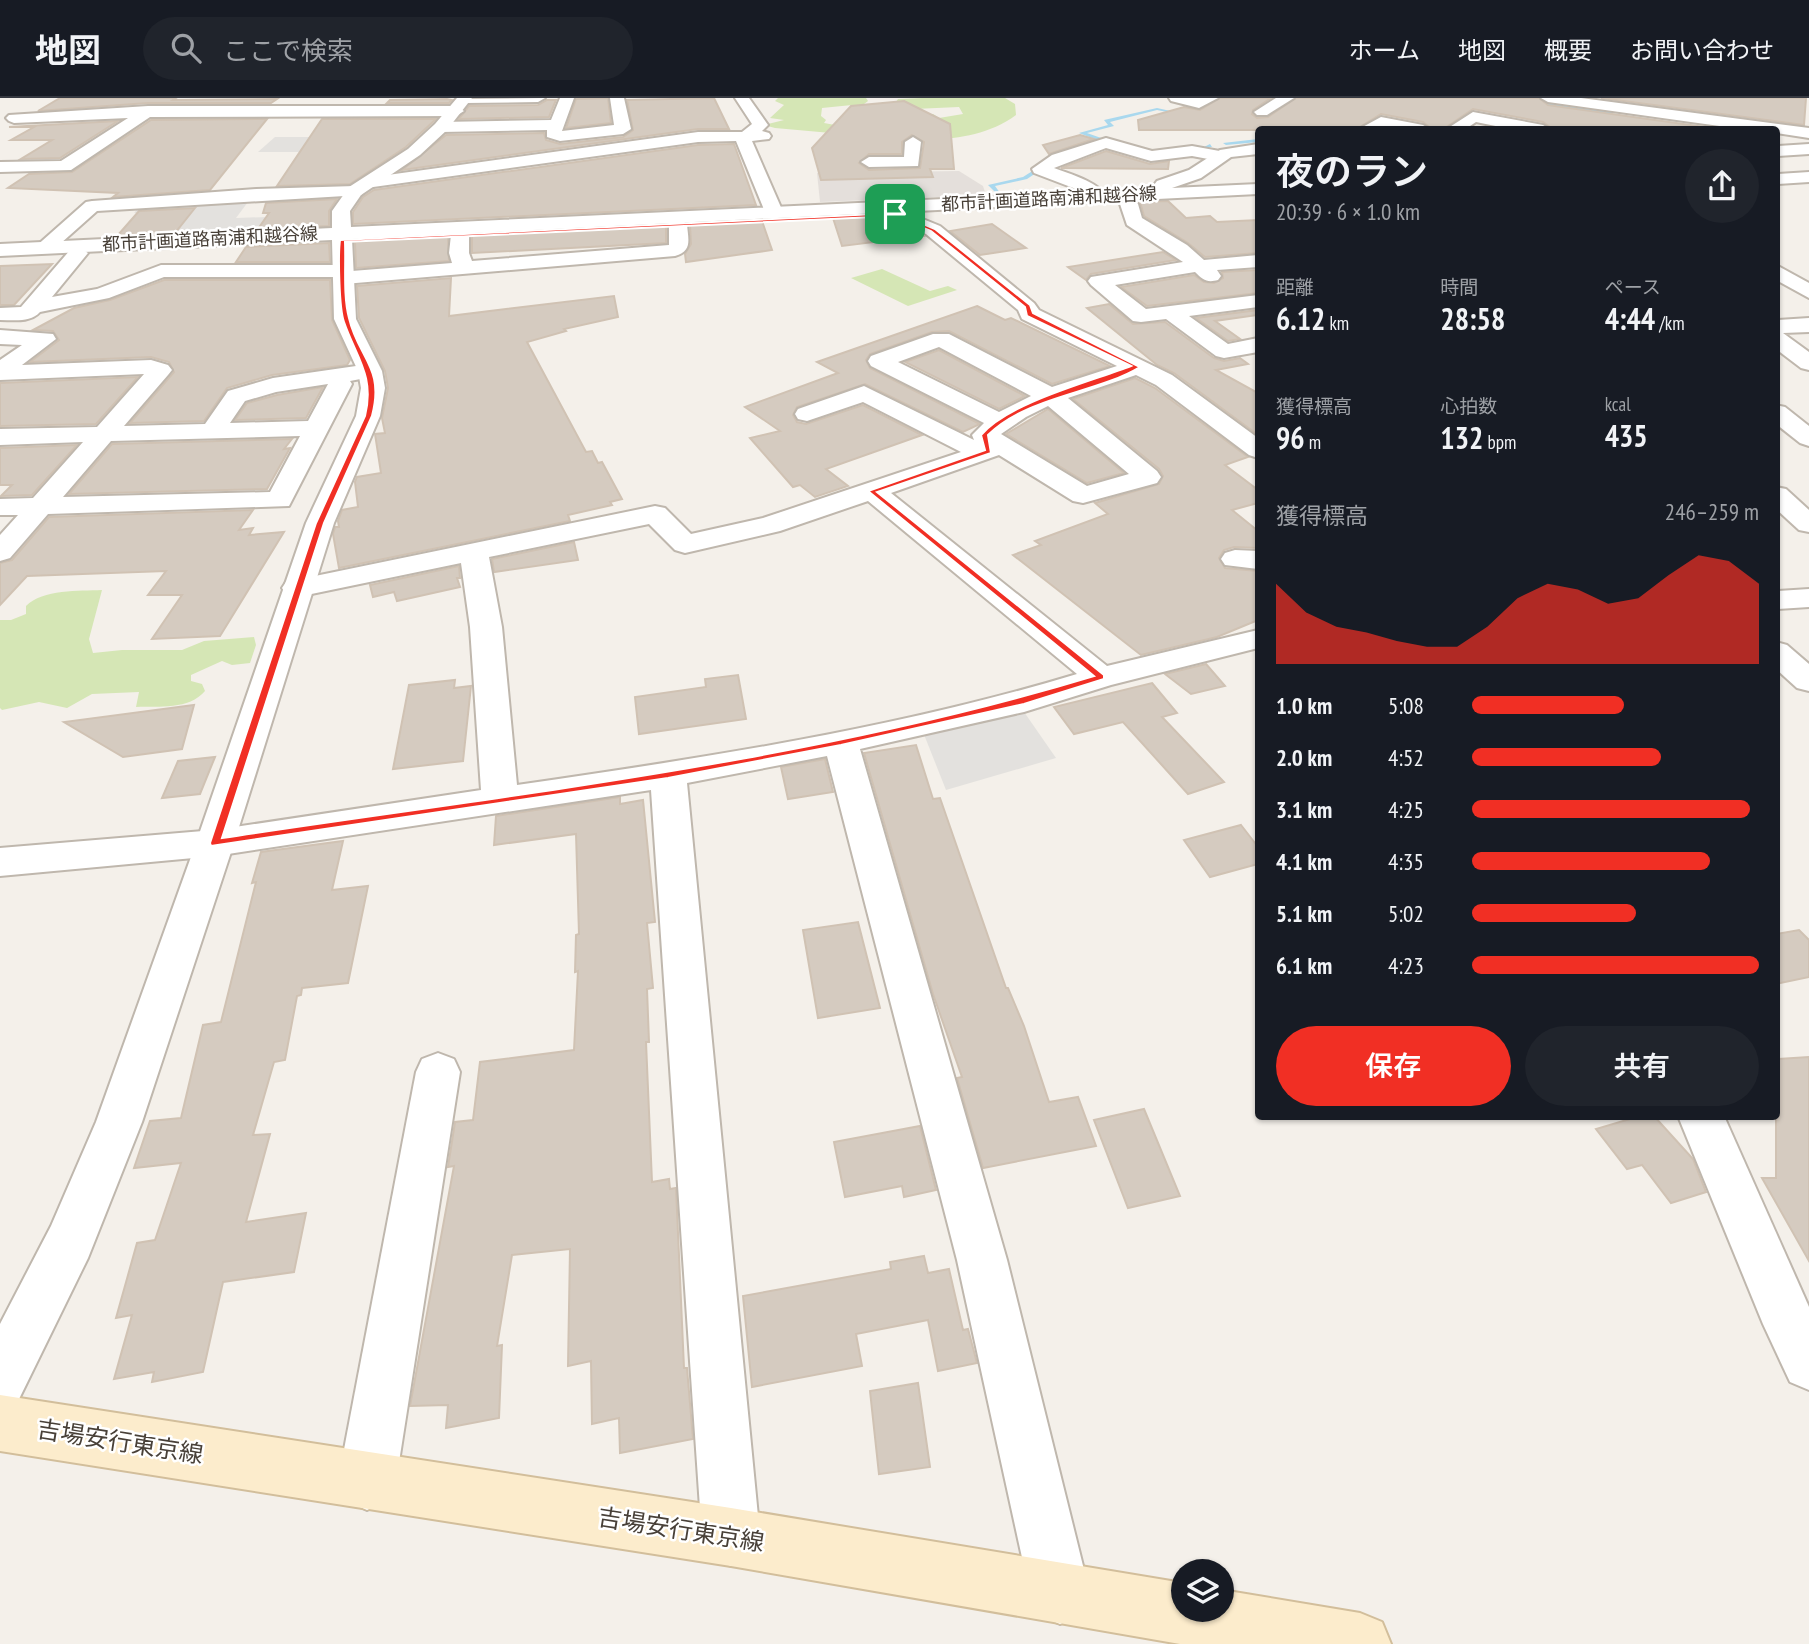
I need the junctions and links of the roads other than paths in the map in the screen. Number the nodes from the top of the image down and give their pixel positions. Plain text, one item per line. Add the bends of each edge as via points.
1 (82, 98) edge
2 (189, 98) edge
3 (283, 98) edge
4 (520, 98) edge
5 (538, 98) edge
6 (567, 98) edge
7 (617, 98) edge
8 (742, 98) edge
9 (1175, 98) edge
10 (1211, 98) edge
11 (1287, 98) edge
12 (1548, 98) edge
13 (1626, 98) edge
14 (22, 100) dead end
15 (457, 108) edge
16 (148, 111) junction
17 (173, 111) junction
18 (272, 111) junction
19 (1406, 111) dead end
20 (1645, 111) junction
21 (1262, 112) dead end
22 (1773, 112) dead end
23 (91, 113) junction
24 (59, 114) junction
25 (14, 118) junction
26 (1387, 123) junction
27 (557, 125) junction
28 (1730, 125) edge
29 (494, 126) junction
30 (1374, 126) edge
31 (1402, 126) edge
32 (1459, 126) edge
33 (1521, 126) edge
34 (1, 128) edge
35 (1780, 130) edge
36 (59, 133) dead end
37 (1809, 133) edge
38 (1146, 134) dead end
39 (756, 136) junction
40 (912, 142) dead end
41 (1110, 145) junction
42 (37, 147) dead end
43 (1255, 149) edge
44 (1809, 151) edge
45 (1780, 153) edge
46 (1219, 156) junction
47 (1255, 156) edge
48 (869, 162) dead end
49 (1809, 162) edge
50 (1780, 164) edge
51 (2, 167) edge
52 (1809, 170) edge
53 (1780, 171) edge
54 (1246, 173) edge
55 (1809, 177) edge
56 (1780, 179) edge
57 (360, 187) junction
58 (1255, 187) edge
59 (1255, 188) edge
60 (1103, 196) junction
61 (1255, 199) edge
62 (1129, 204) junction
63 (774, 212) junction
64 (895, 214) junction
65 (678, 224) junction
66 (460, 235) junction
67 (1193, 239) dead end
68 (1167, 241) junction
69 (44, 248) junction
70 (0, 250) edge
71 (78, 254) junction
72 (343, 255) junction
73 (0, 257) edge
74 (1255, 261) edge
75 (1198, 265) junction
76 (464, 268) junction
77 (1780, 269) edge
78 (1780, 272) edge
79 (1809, 272) edge
80 (1255, 282) edge
81 (1223, 285) junction
82 (1809, 292) edge
83 (1249, 302) edge
84 (35, 306) junction
85 (1171, 313) junction
86 (0, 314) edge
87 (1809, 325) edge
88 (1780, 327) edge
89 (0, 337) edge
90 (1780, 343) edge
91 (1255, 346) edge
92 (1137, 367) junction
93 (1802, 368) edge
94 (0, 371) edge
95 (355, 377) junction
96 (1052, 397) junction
97 (807, 414) dead end
98 (1780, 415) edge
99 (1255, 419) edge
100 (1224, 425) junction
101 (318, 428) junction
102 (212, 431) junction
103 (106, 434) junction
104 (990, 436) junction
105 (0, 437) edge
106 (1809, 438) edge
107 (1255, 448) edge
108 (872, 491) junction
109 (1780, 499) edge
110 (40, 506) junction
111 (0, 507) edge
112 (1809, 524) edge
113 (0, 552) edge
114 (474, 553) junction
115 (297, 588) junction
116 (1809, 598) edge
117 (1780, 600) edge
118 (1255, 640) edge
119 (1780, 656) edge
120 (1101, 677) junction
121 (1809, 681) edge
122 (841, 741) junction
123 (668, 775) junction
124 (500, 799) junction
125 (215, 843) junction
126 (0, 862) edge
127 (438, 1072) dead end
128 (1702, 1120) edge
129 (1809, 1363) edge
130 (0, 1380) edge
131 (0, 1423) edge
132 (367, 1481) junction
133 (731, 1537) junction
134 (1060, 1594) junction
135 (1360, 1644) edge

1 - 24 street
2 - 17 street
3 - 18 street
4 - 5 street
4 - 15 street
4 - 29 street
6 - 27 street
7 - 27 street via 623,129 560,136 554,134
8 - 39 street via 760,125
9 - 10 street via 1199,104
11 - 21 street
12 - 20 street via 1589,110
13 - 20 street
14 - 25 street
15 - 18 street
15 - 29 street
15 - 57 street via 414,152
16 - 17 street
16 - 23 street
16 - 51 street via 65,166
17 - 18 street
19 - 26 street
20 - 28 street
22 - 37 street
23 - 24 street
23 - 36 street
24 - 25 street
25 - 34 street
26 - 30 street
26 - 31 street
27 - 29 street
32 - 33 street via 1472,117
35 - 37 street
38 - 41 street
39 - 57 street via 698,137
39 - 63 street via 743,139
40 - 48 street via 912,162
41 - 46 street via 1151,156 1192,151
41 - 60 street via 1058,159 1040,169
42 - 51 street
43 - 46 street
44 - 45 street
46 - 58 street via 1224,174
46 - 60 street via 1185,179
47 - 54 street via 1236,165
49 - 50 street
52 - 53 street
55 - 56 street
57 - 69 street via 92,206
57 - 72 street via 341,211
59 - 60 street, 都市計画道路南浦和越谷線
60 - 63 street, 都市計画道路南浦和越谷線
61 - 62 street, 都市計画道路南浦和越谷線
62 - 64 street, 都市計画道路南浦和越谷線
62 - 68 street via 1134,221
63 - 72 street, 都市計画道路南浦和越谷線
64 - 65 street, 都市計画道路南浦和越谷線
64 - 92 street via 933,230 1030,314
65 - 66 street, 都市計画道路南浦和越谷線
65 - 76 street via 679,248 675,250
66 - 72 street, 都市計画道路南浦和越谷線
66 - 76 street
67 - 68 street
68 - 75 street
69 - 70 street, 都市計画道路南浦和越谷線
69 - 72 street, 都市計画道路南浦和越谷線
71 - 72 street, 都市計画道路南浦和越谷線
71 - 73 street, 都市計画道路南浦和越谷線
71 - 84 street
72 - 76 street
72 - 84 street via 161,271 102,294
72 - 95 street via 345,319
74 - 75 street
75 - 81 street
75 - 85 street via 1098,281 1141,316
77 - 79 street
78 - 82 street
80 - 81 street
81 - 83 street
83 - 85 street
84 - 86 street via 27,313
85 - 91 street via 1224,351
87 - 88 street
89 - 94 street via 45,339
90 - 93 street
92 - 96 street
92 - 100 street via 1164,380
94 - 103 street via 160,370
95 - 101 street
95 - 102 street via 273,385 236,396
95 - 115 street via 373,388 368,416 327,505
96 - 104 street
96 - 104 street via 1148,477 1083,495
96 - 104 street via 941,339 879,361
97 - 104 street via 864,393 964,445
98 - 106 street
99 - 100 street
100 - 107 street
101 - 102 street
101 - 110 street via 279,500
102 - 103 street
103 - 105 street
103 - 110 street
104 - 108 street
108 - 114 street via 770,525 685,544 655,514
108 - 120 street
109 - 112 street
110 - 111 street
110 - 113 street
114 - 115 street
114 - 124 street via 486,627
115 - 125 street
116 - 117 street
118 - 120 street
119 - 121 street
120 - 122 street via 1024,701
122 - 123 street
122 - 134 street via 982,1260
123 - 124 street
123 - 133 street
124 - 125 street
125 - 126 street
125 - 130 street via 119,1122 70,1241
127 - 132 street
128 - 129 street
131 - 132 main road, 吉場安行東京線
132 - 133 main road, 吉場安行東京線
133 - 134 main road, 吉場安行東京線
134 - 135 main road, 吉場安行東京線

